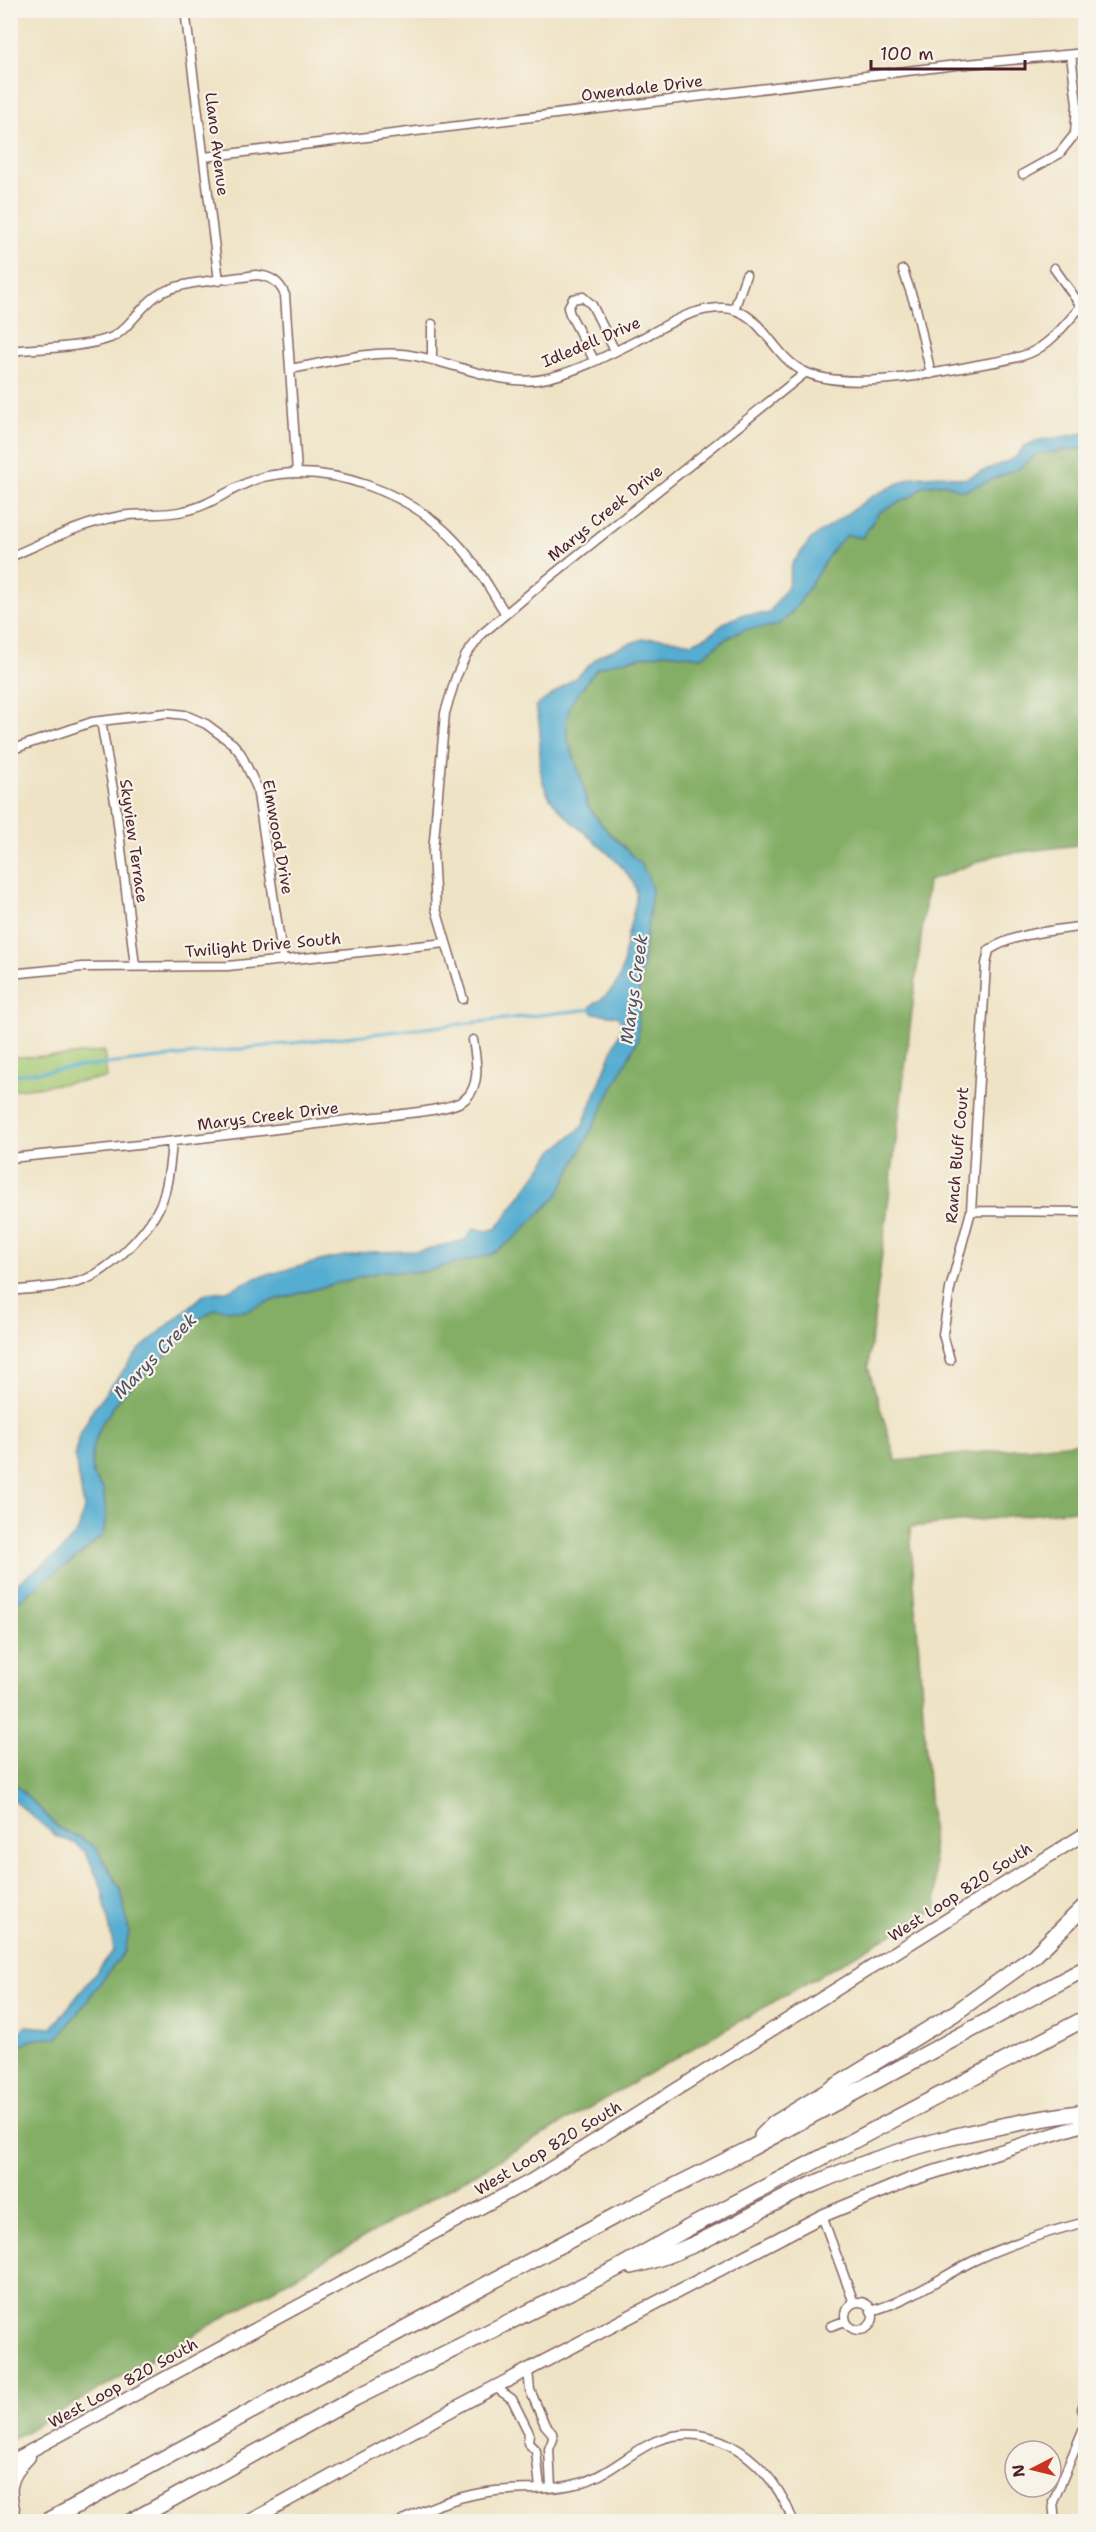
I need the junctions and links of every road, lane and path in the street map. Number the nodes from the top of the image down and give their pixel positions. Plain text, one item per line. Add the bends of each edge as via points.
1 (185, 10) edge
2 (1086, 53) edge
3 (1071, 55) junction
4 (204, 157) junction
5 (1023, 174) dead end
6 (1054, 268) dead end
7 (903, 270) dead end
8 (746, 275) dead end
9 (219, 281) junction
10 (1083, 304) edge
11 (734, 310) junction
12 (432, 324) dead end
13 (10, 351) edge
14 (615, 351) junction
15 (432, 360) junction
16 (594, 360) junction
17 (290, 369) junction
18 (805, 373) junction
19 (931, 374) junction
20 (297, 472) junction
21 (10, 557) edge
22 (506, 614) junction
23 (101, 721) junction
24 (10, 750) edge
25 (1086, 926) edge
26 (446, 943) junction
27 (283, 961) junction
28 (135, 966) junction
29 (10, 974) edge
30 (463, 999) dead end
31 (473, 1040) dead end
32 (171, 1143) junction
33 (10, 1158) edge
34 (971, 1211) junction
35 (1086, 1212) edge
36 (10, 1290) edge
37 (950, 1360) dead end
38 (1086, 1833) edge
39 (1086, 1905) edge
40 (1086, 1968) edge
41 (1086, 2018) edge
42 (1086, 2112) edge
43 (1086, 2124) edge
44 (751, 2148) junction
45 (822, 2216) junction
46 (1086, 2222) edge
47 (616, 2269) junction
48 (854, 2302) junction
49 (871, 2311) junction
50 (845, 2321) junction
51 (831, 2326) dead end
52 (528, 2371) junction
53 (495, 2387) junction
54 (1086, 2398) edge
55 (1086, 2421) edge
56 (545, 2425) junction
57 (529, 2433) junction
58 (38, 2448) junction
59 (549, 2449) junction
60 (536, 2451) junction
61 (10, 2462) edge
62 (551, 2487) junction
63 (540, 2488) junction
64 (1054, 2521) edge
65 (16, 2522) edge
66 (45, 2522) edge
67 (130, 2522) edge
68 (248, 2522) edge
69 (400, 2522) edge
70 (793, 2522) edge

1 - 4 street, Llano Avenue
2 - 3 street, Owendale Drive
3 - 4 street, Owendale Drive via 956,65
3 - 5 street via 1077,104 1075,134 1059,154
4 - 9 street, Llano Avenue
6 - 10 street
7 - 19 street
8 - 11 street
9 - 13 street via 160,293 114,336 99,342
9 - 17 street via 256,275 276,281 285,295
10 - 19 street via 1053,337 1031,353
11 - 14 street, Idledell Drive via 715,308 675,319
11 - 18 street via 752,318 790,363
12 - 15 street
14 - 16 street, Idledell Drive
14 - 16 street via 592,305 583,297 573,299 568,308 570,314
15 - 16 street, Idledell Drive via 530,381 561,375
15 - 17 street, Idledell Drive via 381,354
17 - 20 street
18 - 19 street via 845,380
18 - 22 street, Marys Creek Drive
20 - 21 street via 259,478 183,512 123,516 82,525
20 - 22 street via 351,481 403,501 430,518 456,541
22 - 26 street, Marys Creek Drive via 482,634 466,655 445,713 433,862 436,909
23 - 24 street, Elmwood Drive
23 - 27 street, Elmwood Drive via 167,712 185,715 206,724 241,754 257,788
23 - 28 street, Skyview Terrace via 116,807
25 - 34 street, Ranch Bluff Court via 1020,935 989,950
26 - 27 street, Twilight Drive South
26 - 30 street, Marys Creek Drive
27 - 28 street, Twilight Drive South via 228,966
28 - 29 street, Twilight Drive South
31 - 32 street, Marys Creek Drive via 476,1077 470,1094 462,1102
32 - 33 street, Marys Creek Drive
32 - 36 street via 163,1199 143,1232 126,1249 84,1280
34 - 35 street
34 - 37 street, Ranch Bluff Court via 945,1312 943,1334
38 - 58 main road, West Loop 820 South via 530,2181
39 - 44 highway via 1033,1957 955,2013 774,2124
40 - 44 highway
41 - 47 highway
42 - 47 highway via 980,2129 888,2155 808,2187 661,2259
43 - 45 main road via 919,2176
44 - 66 highway via 615,2216
45 - 48 street
45 - 52 main road
46 - 49 street via 1019,2241 973,2261 893,2305
47 - 67 highway via 355,2398
48 - 49 street via 864,2303
48 - 50 street via 846,2310
49 - 50 street via 871,2322 862,2330
50 - 51 street
52 - 53 main road
52 - 56 street via 530,2390
53 - 57 street via 512,2399
53 - 68 main road
54 - 55 street via 1082,2409
55 - 64 street via 1053,2502
56 - 57 street
56 - 59 street via 553,2439
57 - 60 street via 528,2443
58 - 61 main road, West Loop 820 South
58 - 65 main road via 15,2471 12,2480 11,2502
59 - 60 street
59 - 62 street
60 - 63 street
62 - 63 street
62 - 70 street via 593,2479 658,2440 676,2436 717,2438 754,2462 778,2490
63 - 69 street via 481,2493 423,2510

